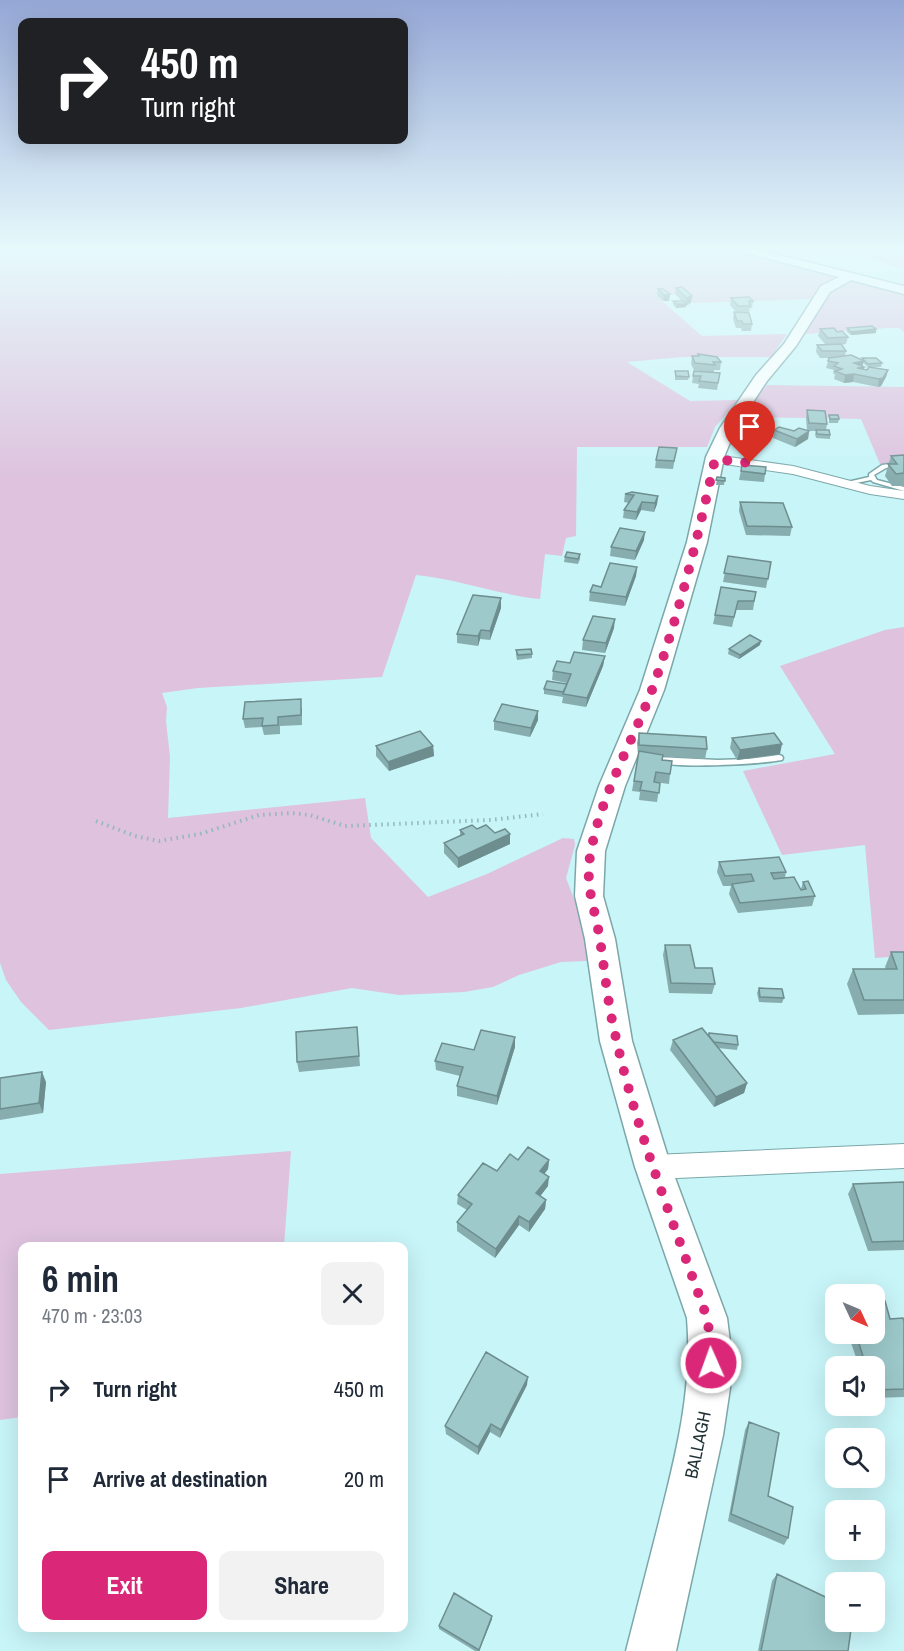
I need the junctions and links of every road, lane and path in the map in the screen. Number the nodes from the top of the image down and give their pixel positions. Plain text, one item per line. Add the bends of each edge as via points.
1 (802, 325) edge
2 (715, 459) junction
3 (904, 464) edge
4 (872, 478) junction
5 (846, 483) junction
6 (904, 489) edge
7 (904, 495) edge
8 (633, 758) junction
9 (779, 758) dead end
10 (543, 814) dead end
11 (96, 821) dead end
12 (904, 1156) edge
13 (653, 1167) junction
14 (651, 1651) edge

1 - 2 street, BALLAGH via 728,428
2 - 5 street via 794,470
2 - 8 street, BALLAGH via 697,542
3 - 4 lane via 879,468
4 - 5 lane
4 - 6 lane
5 - 7 street
8 - 9 lane via 712,764
8 - 13 street, BALLAGH via 591,851 589,896 616,1041
10 - 11 path via 480,821 345,826 291,813 259,815 200,834 159,841
12 - 13 street
13 - 14 street, BALLAGH via 707,1318 711,1343 704,1428

